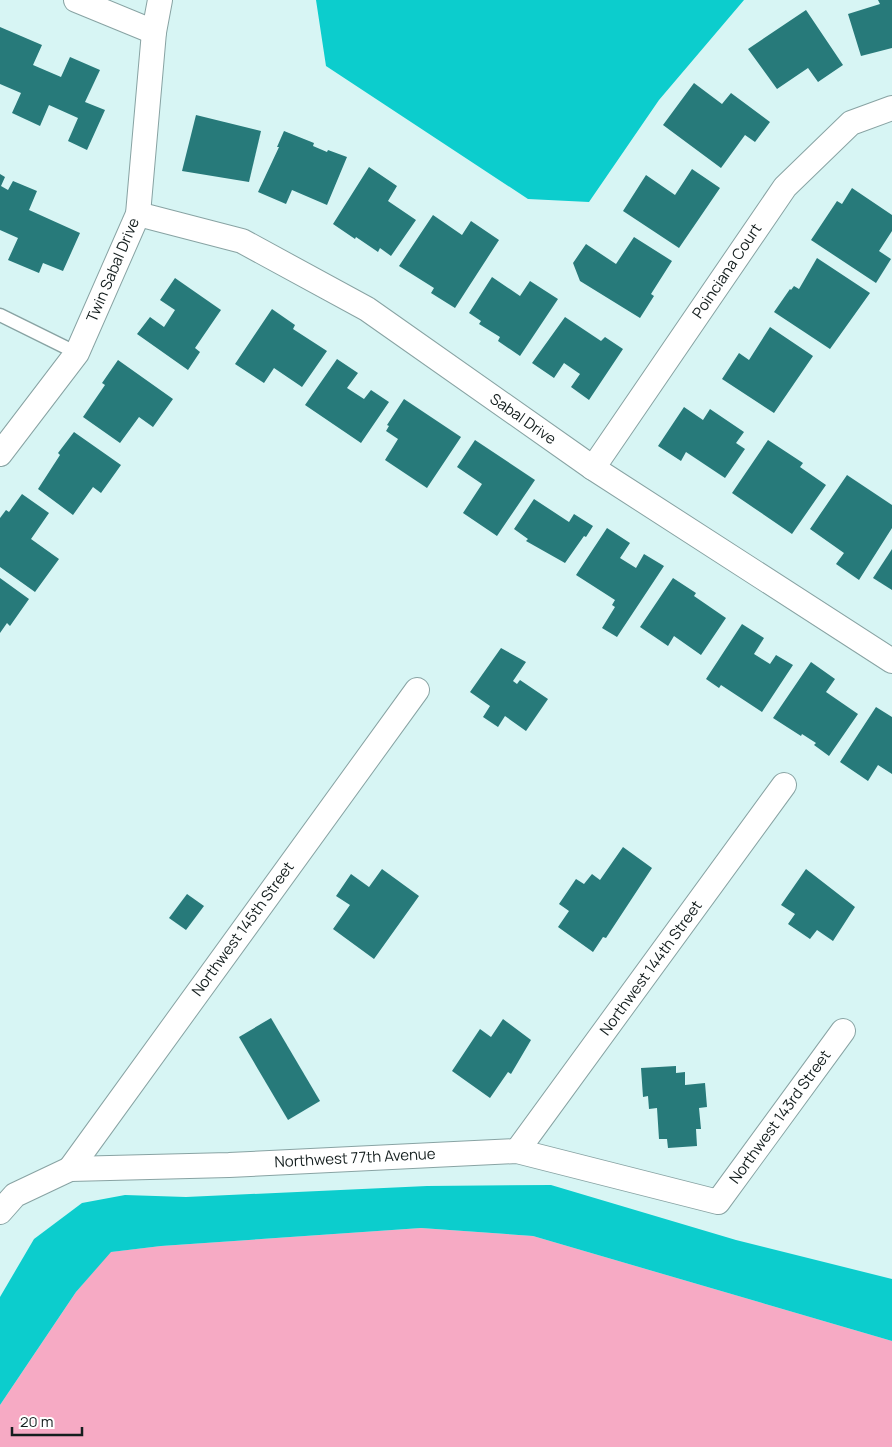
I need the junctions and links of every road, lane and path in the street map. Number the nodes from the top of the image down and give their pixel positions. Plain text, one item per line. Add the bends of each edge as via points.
1 (76, 0) edge
2 (160, 0) edge
3 (154, 32) junction
4 (892, 108) edge
5 (138, 214) junction
6 (0, 315) edge
7 (77, 353) junction
8 (0, 454) edge
9 (593, 468) junction
10 (892, 661) edge
11 (417, 690) dead end
12 (784, 785) dead end
13 (843, 1031) dead end
14 (517, 1151) junction
15 (70, 1169) junction
16 (718, 1202) joint
17 (0, 1212) edge

1 - 3 street
2 - 3 street, Twin Sabal Drive
3 - 5 street, Twin Sabal Drive
4 - 9 street, Poinciana Court via 851,123 785,187
5 - 7 street, Twin Sabal Drive
5 - 9 street, Sabal Drive via 242,241 367,308
6 - 7 lane
7 - 8 street, Twin Sabal Drive
9 - 10 street, Sabal Drive
11 - 15 street, Northwest 145th Street
12 - 14 street, Northwest 144th Street
13 - 16 street, Northwest 143rd Street
14 - 15 street, Northwest 77th Avenue
14 - 16 street, Northwest 77th Avenue
15 - 17 street, Northwest 77th Avenue via 15,1195

